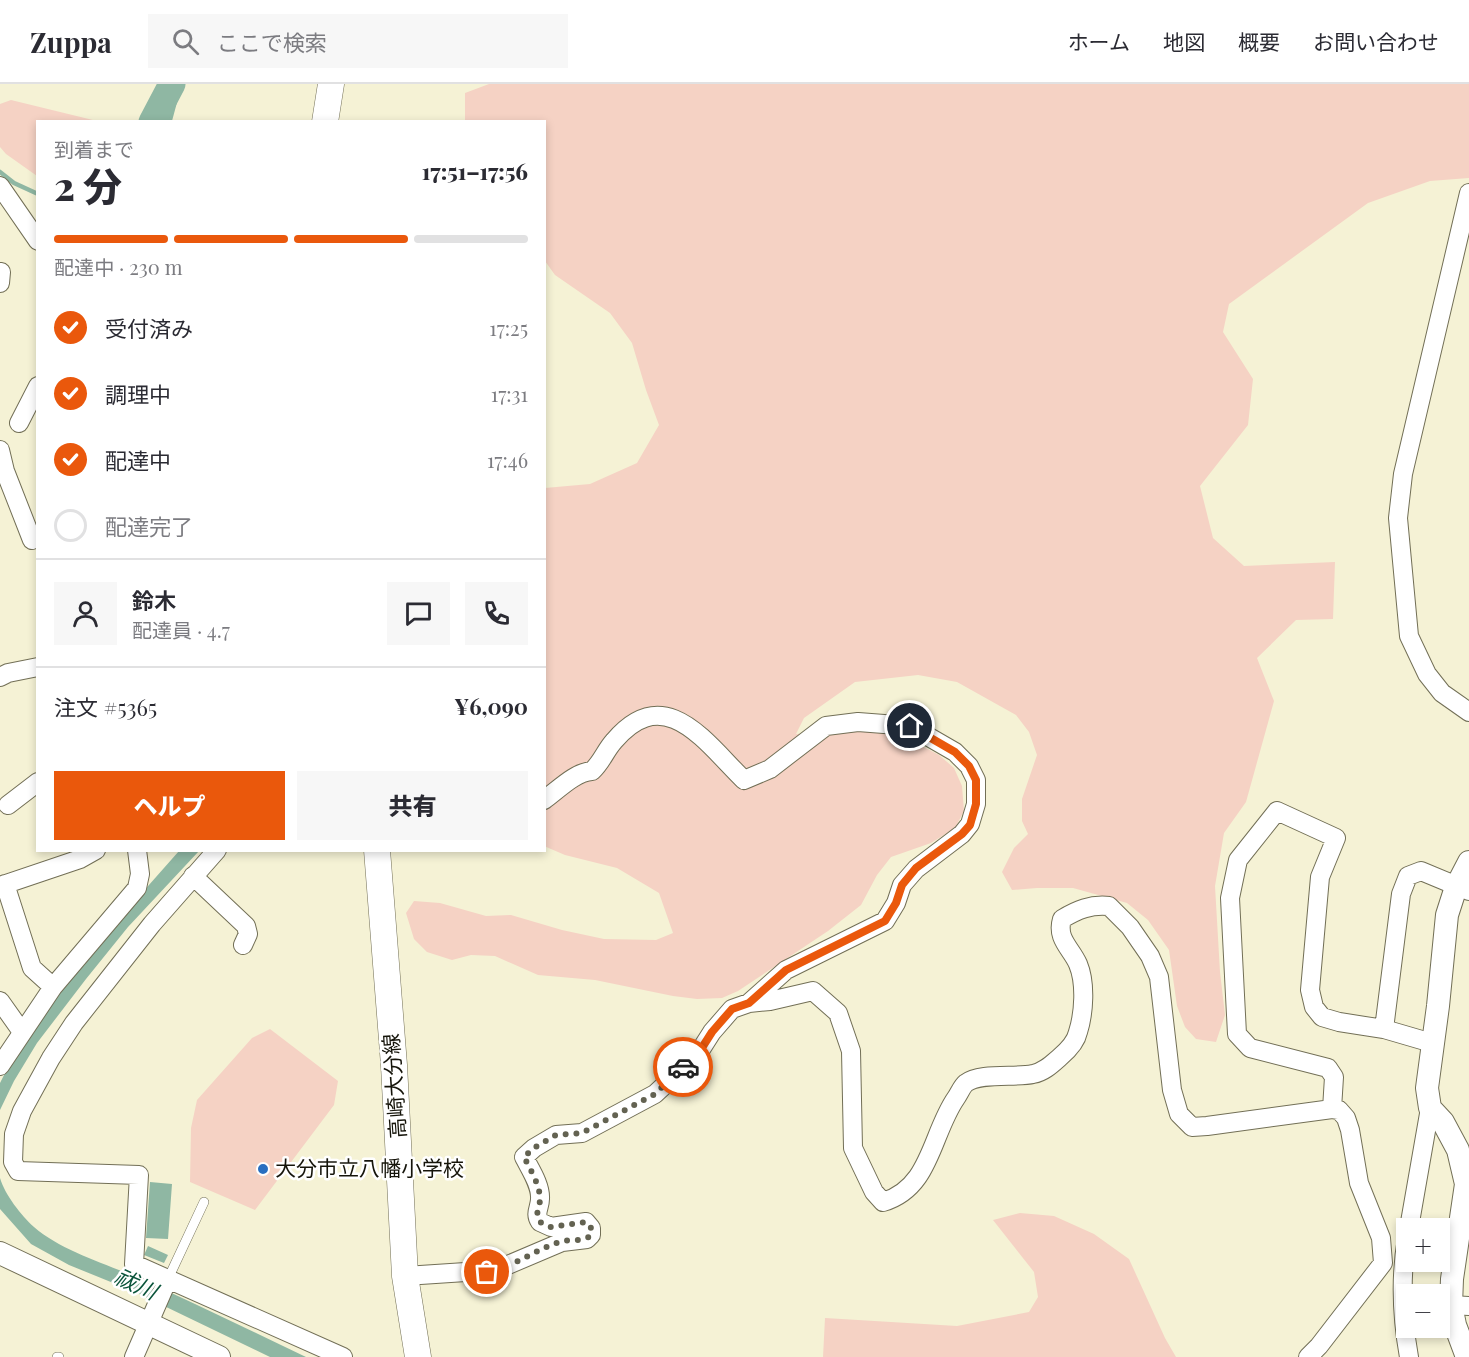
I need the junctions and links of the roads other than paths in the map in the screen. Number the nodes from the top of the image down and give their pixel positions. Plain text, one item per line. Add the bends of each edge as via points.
1 (332, 84) edge
2 (325, 120) edge
3 (0, 186) edge
4 (1469, 193) edge
5 (36, 238) edge
6 (36, 390) edge
7 (19, 423) dead end
8 (0, 450) edge
9 (30, 511) edge
10 (32, 540) dead end
11 (36, 667) edge
12 (0, 676) edge
13 (1469, 712) edge
14 (36, 784) edge
15 (546, 799) edge
16 (8, 805) dead end
17 (93, 852) edge
18 (137, 852) edge
19 (215, 852) edge
20 (377, 852) edge
21 (1469, 862) edge
22 (193, 876) junction
23 (2, 885) edge
24 (1463, 889) edge
25 (243, 945) dead end
26 (53, 987) junction
27 (0, 1001) edge
28 (749, 1003) junction
29 (1384, 1029) junction
30 (22, 1032) junction
31 (1432, 1043) junction
32 (0, 1066) edge
33 (1430, 1108) junction
34 (1332, 1109) junction
35 (1466, 1161) edge
36 (204, 1202) dead end
37 (1411, 1218) edge
38 (1464, 1233) edge
39 (4, 1252) edge
40 (1383, 1263) junction
41 (1396, 1264) edge
42 (1402, 1272) edge
43 (405, 1276) junction
44 (167, 1283) junction
45 (1460, 1305) edge
46 (151, 1319) junction
47 (134, 1357) edge
48 (219, 1357) edge
49 (343, 1357) edge
50 (418, 1357) edge
51 (1308, 1357) edge
52 (1409, 1357) edge
53 (1467, 1357) edge

1 - 2 main road
3 - 5 street
4 - 13 street via 1403,474 1398,518 1409,636 1427,674 1442,693
6 - 7 street
8 - 9 street via 5,471
9 - 10 street
11 - 12 street
14 - 16 street
15 - 28 street via 592,771 614,741 637,721 653,714 672,717 690,729 744,780 770,769 826,726 858,722 910,726 955,752 969,766 976,780 976,804 970,825 916,868 902,885 885,921 786,970
17 - 23 street via 80,860
18 - 26 street via 137,888
19 - 22 street
20 - 43 main road, 高崎大分線 via 396,1087
21 - 24 street
22 - 25 street via 246,926 248,934
22 - 44 street via 74,1023 51,1058 17,1125 12,1162 18,1171 139,1175 134,1264
23 - 26 street via 32,968
24 - 29 street via 1421,871 1408,876 1401,894
24 - 31 street via 1447,915
26 - 30 street
27 - 30 street
28 - 34 street via 813,991 838,1013 851,1051 853,1148 874,1192 883,1202 897,1198 921,1175 952,1104 966,1083 987,1077 1035,1074 1067,1051 1078,1034 1083,979 1059,928 1062,919 1097,905 1109,906 1150,956 1159,977 1172,1090 1179,1114 1192,1126
28 - 43 street via 732,1009 698,1054 655,1094 582,1133 556,1135 524,1157 539,1190 536,1213 540,1222 551,1227 586,1222 592,1232 587,1239 562,1242 496,1270
29 - 31 street
29 - 34 street via 1322,1017 1314,1007 1310,990 1320,877 1336,838 1277,812 1238,860 1230,898 1237,1034 1250,1048 1328,1068 1334,1077
30 - 32 street
31 - 33 street via 1426,1088
33 - 35 street
33 - 37 street
34 - 40 street via 1346,1118 1350,1130 1359,1184 1381,1238
35 - 38 street
36 - 44 lane
38 - 45 street
39 - 46 street
40 - 41 street
40 - 51 street
42 - 52 street
43 - 50 main road, 高崎大分線
44 - 46 street
44 - 49 street
45 - 53 street via 1455,1325
46 - 47 street
46 - 48 street

